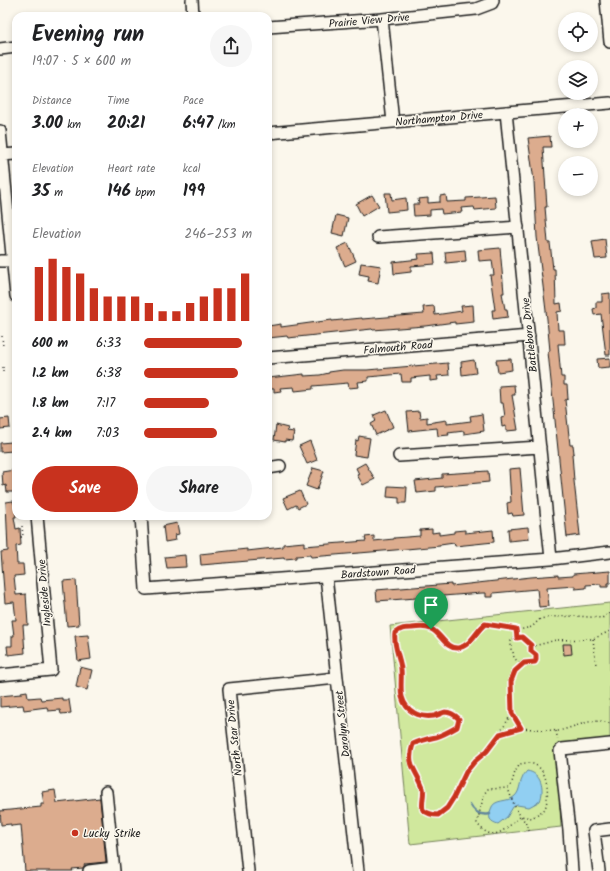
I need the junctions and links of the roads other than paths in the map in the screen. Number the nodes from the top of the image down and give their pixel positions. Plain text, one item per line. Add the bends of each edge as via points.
1 (192, 0) edge
2 (607, 1) edge
3 (493, 2) edge
4 (193, 12) edge
5 (382, 19) junction
6 (272, 27) edge
7 (610, 42) edge
8 (12, 48) edge
9 (0, 49) edge
10 (610, 102) edge
11 (506, 112) junction
12 (393, 122) junction
13 (0, 130) edge
14 (272, 133) edge
15 (12, 154) edge
16 (1, 155) edge
17 (518, 227) junction
18 (378, 237) dead end
19 (12, 260) joint
20 (0, 262) edge
21 (529, 336) junction
22 (272, 358) edge
23 (540, 447) junction
24 (399, 456) dead end
25 (280, 466) dead end
26 (272, 467) edge
27 (37, 520) edge
28 (141, 520) edge
29 (610, 552) edge
30 (551, 559) junction
31 (326, 576) junction
32 (0, 675) edge
33 (337, 678) junction
34 (610, 744) edge
35 (106, 792) dead end
36 (610, 829) edge
37 (114, 869) edge
38 (89, 871) edge
39 (92, 871) edge
40 (248, 871) edge
41 (358, 871) edge
42 (572, 871) edge
43 (599, 871) edge

1 - 4 street
2 - 7 street
3 - 5 street, Prairie View Drive via 476,9
5 - 6 street, Prairie View Drive
5 - 12 street
8 - 9 street
10 - 11 street, Northampton Drive
11 - 12 street, Northampton Drive
11 - 17 street, Battleboro Drive
12 - 14 street, Northampton Drive
13 - 16 street
15 - 16 street
16 - 19 street
17 - 18 street
17 - 21 street, Battleboro Drive
19 - 20 street
21 - 22 street, Falmouth Road
21 - 23 street, Battleboro Drive
23 - 24 street
23 - 30 street, Battleboro Drive
25 - 26 street
27 - 32 street, Ingleside Drive via 51,670
28 - 31 street, Bardstown Road via 146,589
29 - 30 street, Bardstown Road
30 - 31 street, Bardstown Road
31 - 33 street, Darolyn Street
33 - 40 street, North Star Drive via 229,689
33 - 41 street, Darolyn Street
34 - 42 street via 560,751
35 - 37 street
36 - 43 street via 594,831
37 - 39 street
38 - 39 street

